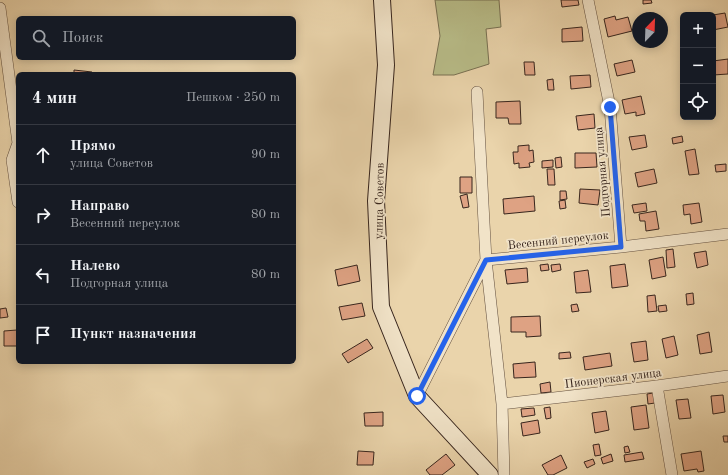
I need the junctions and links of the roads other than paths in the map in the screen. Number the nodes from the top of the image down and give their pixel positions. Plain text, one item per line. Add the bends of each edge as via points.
1 (382, 0) edge
2 (588, 0) edge
3 (0, 8) edge
4 (477, 92) dead end
5 (16, 128) edge
6 (16, 149) edge
7 (16, 188) edge
8 (728, 234) edge
9 (621, 247) junction
10 (486, 260) junction
11 (728, 376) edge
12 (657, 386) junction
13 (417, 396) junction
14 (502, 404) junction
15 (490, 475) edge
16 (504, 475) edge
17 (672, 475) edge

1 - 13 main road, улица Советов via 386,65 376,201 381,307
2 - 9 street, Подгорная улица via 610,107
3 - 5 street
4 - 10 street
6 - 7 street via 12,160
8 - 9 street, Весенний переулок
9 - 10 street, Весенний переулок
10 - 13 street
10 - 14 street
11 - 12 street, Пионерская улица
12 - 14 street, Пионерская улица
12 - 17 street
13 - 15 main road, улица Советов
14 - 16 street

